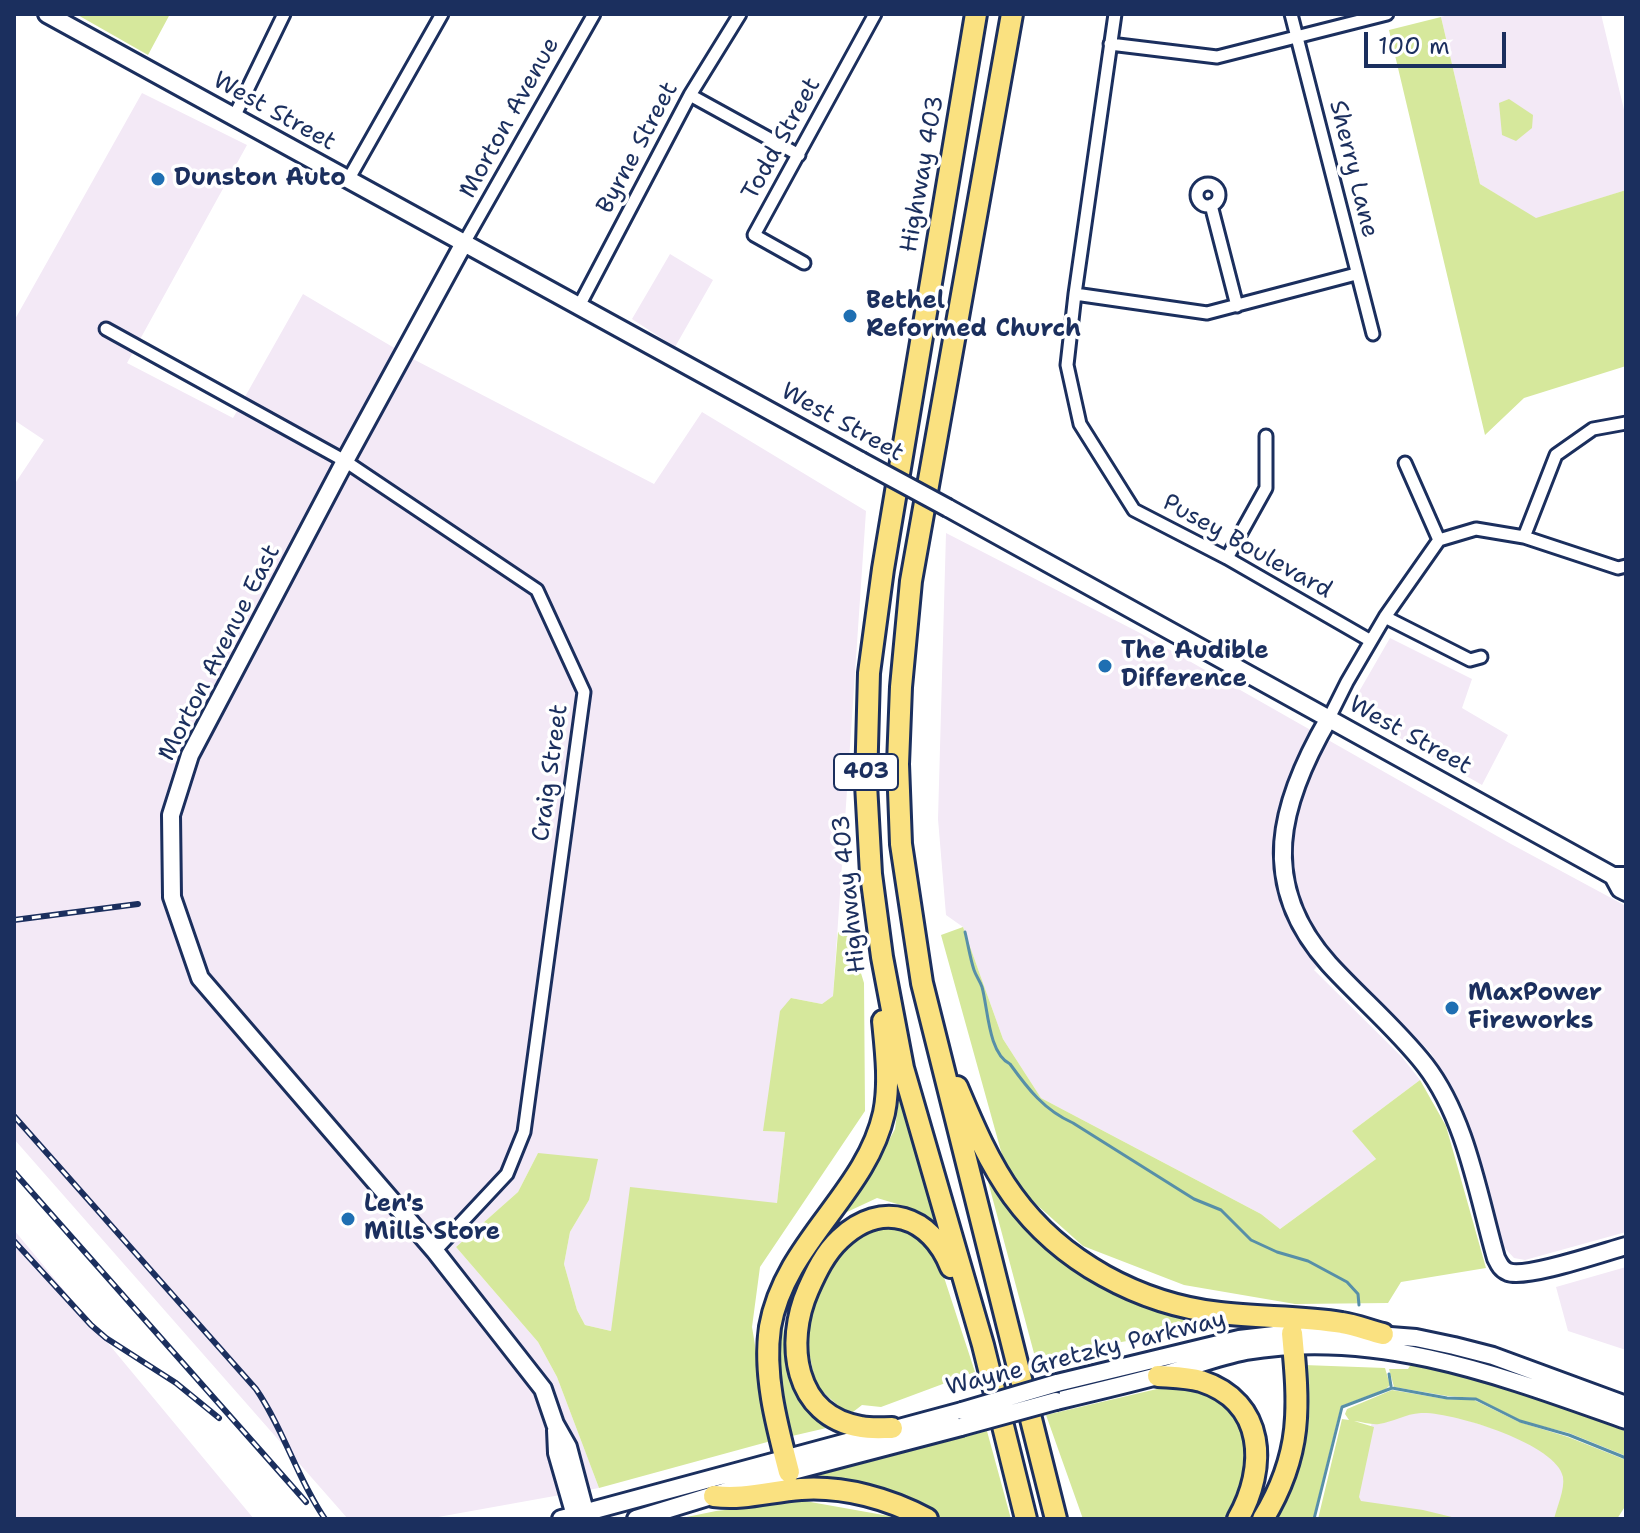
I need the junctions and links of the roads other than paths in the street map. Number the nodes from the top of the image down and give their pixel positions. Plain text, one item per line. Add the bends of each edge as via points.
1 (47, 14) edge
2 (284, 14) edge
3 (442, 14) edge
4 (594, 14) edge
5 (740, 14) edge
6 (875, 14) edge
7 (976, 14) edge
8 (1012, 14) edge
9 (1115, 14) edge
10 (1291, 14) edge
11 (1387, 14) edge
12 (1297, 38) junction
13 (1110, 44) junction
14 (690, 95) junction
15 (234, 117) junction
16 (799, 155) junction
17 (348, 180) junction
18 (1211, 205) dead end
19 (464, 243) junction
20 (804, 263) dead end
21 (1356, 274) junction
22 (1075, 294) junction
23 (579, 306) junction
24 (1237, 306) junction
25 (106, 329) dead end
26 (1373, 334) dead end
27 (1626, 423) edge
28 (1266, 436) dead end
29 (345, 461) junction
30 (1405, 463) dead end
31 (1524, 537) junction
32 (1439, 540) junction
33 (1227, 558) junction
34 (1626, 566) edge
35 (1385, 617) junction
36 (1371, 641) junction
37 (1481, 657) dead end
38 (1329, 718) junction
39 (1620, 876) edge
40 (1626, 892) edge
41 (882, 957) junction
42 (922, 983) junction
43 (1626, 1246) edge
44 (435, 1251) junction
45 (1383, 1334) junction
46 (1292, 1340) junction
47 (983, 1345) junction
48 (1158, 1376) junction
49 (1626, 1405) edge
50 (962, 1419) junction
51 (1626, 1420) edge
52 (1032, 1424) junction
53 (892, 1428) junction
54 (788, 1465) junction
55 (714, 1496) junction
56 (577, 1517) edge
57 (636, 1519) edge
58 (927, 1519) edge
59 (1026, 1519) edge
60 (1056, 1519) edge
61 (1068, 1519) edge
62 (1238, 1519) edge
63 (1263, 1519) edge

1 - 15 main road, West Street
2 - 15 street
3 - 17 street
4 - 19 street, Morton Avenue
5 - 14 street, Byrne Street
6 - 16 street, Todd Street
7 - 41 highway, Highway 403 / 403 via 869,673 867,826
8 - 42 highway, 403 via 928,475 901,687 901,844
9 - 13 street, Pusey Boulevard
10 - 12 street, Sherry Lane
11 - 12 street
12 - 13 street via 1217,57
12 - 21 street, Sherry Lane
13 - 22 street, Pusey Boulevard
14 - 16 street
14 - 23 street, Byrne Street
15 - 17 main road, West Street
16 - 20 street, Todd Street via 754,235
17 - 19 main road, West Street
18 - 24 street
19 - 23 main road, West Street
19 - 29 main road, Morton Avenue East
21 - 24 street
21 - 26 street, Sherry Lane
22 - 24 street via 1207,313
22 - 33 street, Pusey Boulevard via 1067,365 1080,424 1134,510
23 - 38 main road, West Street, bridge
25 - 29 street, Craig Street
27 - 31 street via 1593,429 1556,455
28 - 33 street via 1266,488
29 - 44 main road, Morton Avenue East via 190,755 171,815 172,897 200,978
29 - 44 street, Craig Street via 537,590 584,692 524,1132 507,1174
30 - 32 street
31 - 32 street via 1476,529
31 - 34 street via 1618,568
32 - 35 street
33 - 36 street, Pusey Boulevard
35 - 36 street
35 - 37 street via 1470,660
36 - 38 street
38 - 39 main road, West Street
38 - 43 main road via 1284,821 1283,872 1306,933 1326,961 1425,1064 1441,1089 1454,1113 1502,1268 1533,1272
39 - 40 main road, West Street via 1620,889
41 - 47 highway, Highway 403 / 403 via 903,1068
41 - 54 highway via 884,1115 861,1168 787,1276 770,1328 768,1371
42 - 45 highway via 956,1086 989,1158 1014,1197 1068,1252 1100,1273 1169,1303 1218,1313 1342,1323
42 - 52 highway, 403
44 - 56 main road, Morton Avenue East via 543,1389 568,1447
45 - 46 main road, Wayne Gretzky Parkway
45 - 49 main road, Wayne Gretzky Parkway via 1493,1356
46 - 48 main road, Wayne Gretzky Parkway
46 - 50 main road, Wayne Gretzky Parkway, bridge via 1239,1339 1057,1383
46 - 51 main road, Wayne Gretzky Parkway via 1421,1356
46 - 63 highway via 1294,1447
47 - 53 highway via 945,1253 920,1224 897,1217 866,1221 838,1240 817,1269 798,1318 800,1377 815,1401 841,1420
47 - 59 highway, Highway 403 / 403
48 - 50 main road, Wayne Gretzky Parkway, bridge
48 - 62 highway via 1216,1388 1252,1426 1258,1451
50 - 53 main road, Wayne Gretzky Parkway
50 - 54 main road, Wayne Gretzky Parkway
52 - 60 highway, 403
52 - 61 highway
53 - 54 main road, Wayne Gretzky Parkway
54 - 55 main road, Wayne Gretzky Parkway
54 - 56 main road, Wayne Gretzky Parkway
55 - 57 main road, Wayne Gretzky Parkway
55 - 58 highway via 733,1499 824,1489 859,1494

